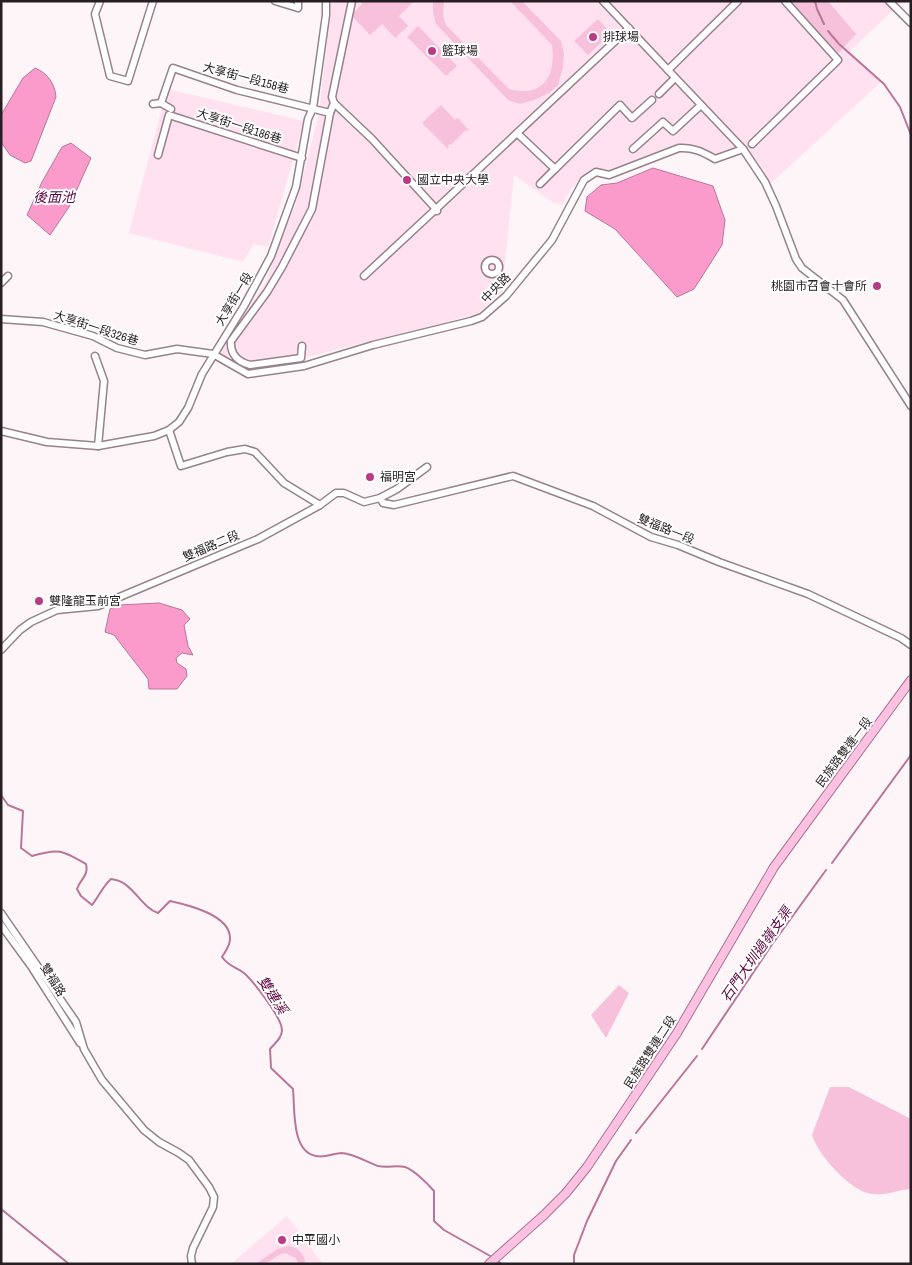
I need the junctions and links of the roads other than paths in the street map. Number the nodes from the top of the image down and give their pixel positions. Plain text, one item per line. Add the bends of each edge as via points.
1 (100, 1) edge
2 (153, 1) edge
3 (275, 1) edge
4 (298, 1) edge
5 (326, 1) edge
6 (352, 1) edge
7 (603, 1) edge
8 (738, 1) edge
9 (784, 1) edge
10 (889, 1) edge
11 (911, 23) edge
12 (629, 28) junction
13 (668, 70) junction
14 (675, 78) junction
15 (658, 94) dead end
16 (652, 100) dead end
17 (334, 103) junction
18 (157, 104) joint
19 (701, 105) junction
20 (313, 108) junction
21 (170, 112) junction
22 (330, 113) junction
23 (517, 133) junction
24 (752, 144) dead end
25 (633, 149) dead end
26 (743, 149) junction
27 (158, 155) dead end
28 (302, 158) junction
29 (555, 169) junction
30 (540, 184) dead end
31 (436, 210) junction
32 (8, 276) dead end
33 (364, 276) dead end
34 (1, 283) edge
35 (1, 319) edge
36 (302, 346) dead end
37 (214, 354) junction
38 (95, 356) dead end
39 (911, 406) edge
40 (168, 430) junction
41 (1, 431) edge
42 (98, 446) junction
43 (427, 467) dead end
44 (380, 498) junction
45 (320, 505) junction
46 (911, 645) edge
47 (1, 650) edge
48 (911, 680) edge
49 (796, 836) joint
50 (1, 913) edge
51 (1, 926) edge
52 (84, 1049) junction
53 (492, 1261) edge
54 (192, 1264) edge

1 - 2 street via 95,14 110,76 128,81
3 - 4 street via 298,8
5 - 20 street, 大享街一段
6 - 17 street via 332,97
7 - 12 street
8 - 13 street
9 - 24 street via 838,60
10 - 11 street
12 - 13 street
12 - 23 street
13 - 14 street
14 - 15 street
14 - 19 street
16 - 29 street via 632,118 620,105
17 - 22 street
17 - 31 street via 372,139
18 - 20 street, 大享街一段158巷 via 173,68 237,90
18 - 21 street, 大享街一段186巷
19 - 25 street via 673,131 663,122
19 - 26 street
20 - 22 street, 大享街一段158巷
20 - 28 street, 大享街一段 via 308,119
21 - 27 street
21 - 28 street, 大享街一段186巷
22 - 36 street via 312,209 267,292 231,341 236,358 250,365 301,358
23 - 29 street
23 - 31 street
26 - 37 street, 中央路 via 715,159 698,150 679,148 609,175 596,172 584,180 552,240 506,296 482,317 304,366 248,374
26 - 39 street via 765,182 796,259 802,268 843,300
28 - 37 street, 大享街一段 via 296,187 271,256
29 - 30 street
31 - 33 street
32 - 34 street
35 - 37 street, 大享街一段326巷 via 43,322 145,355 177,349
37 - 40 street, 大享街一段 via 188,408 179,422
38 - 42 street via 104,385
40 - 42 street, 大享街一段 via 154,436
40 - 45 street via 181,466 245,449 255,452 284,483
41 - 42 street, 大享街一段 via 47,442
43 - 44 street, 雙福路二段
44 - 45 street, 雙福路二段 via 364,502 336,493
44 - 46 street, 雙福路一段 via 383,503 394,505 512,476 593,506 651,537 808,594
45 - 47 street, 雙福路二段 via 258,539 98,606 57,610 39,618 20,630
48 - 49 main road, 民族路雙連一段
49 - 53 main road, 民族路雙連二段 via 677,1033 587,1167 566,1193
50 - 52 street via 76,1022
51 - 52 street, 雙福路
52 - 54 street via 102,1080 144,1130 189,1160 209,1187 214,1197 213,1207 191,1256

